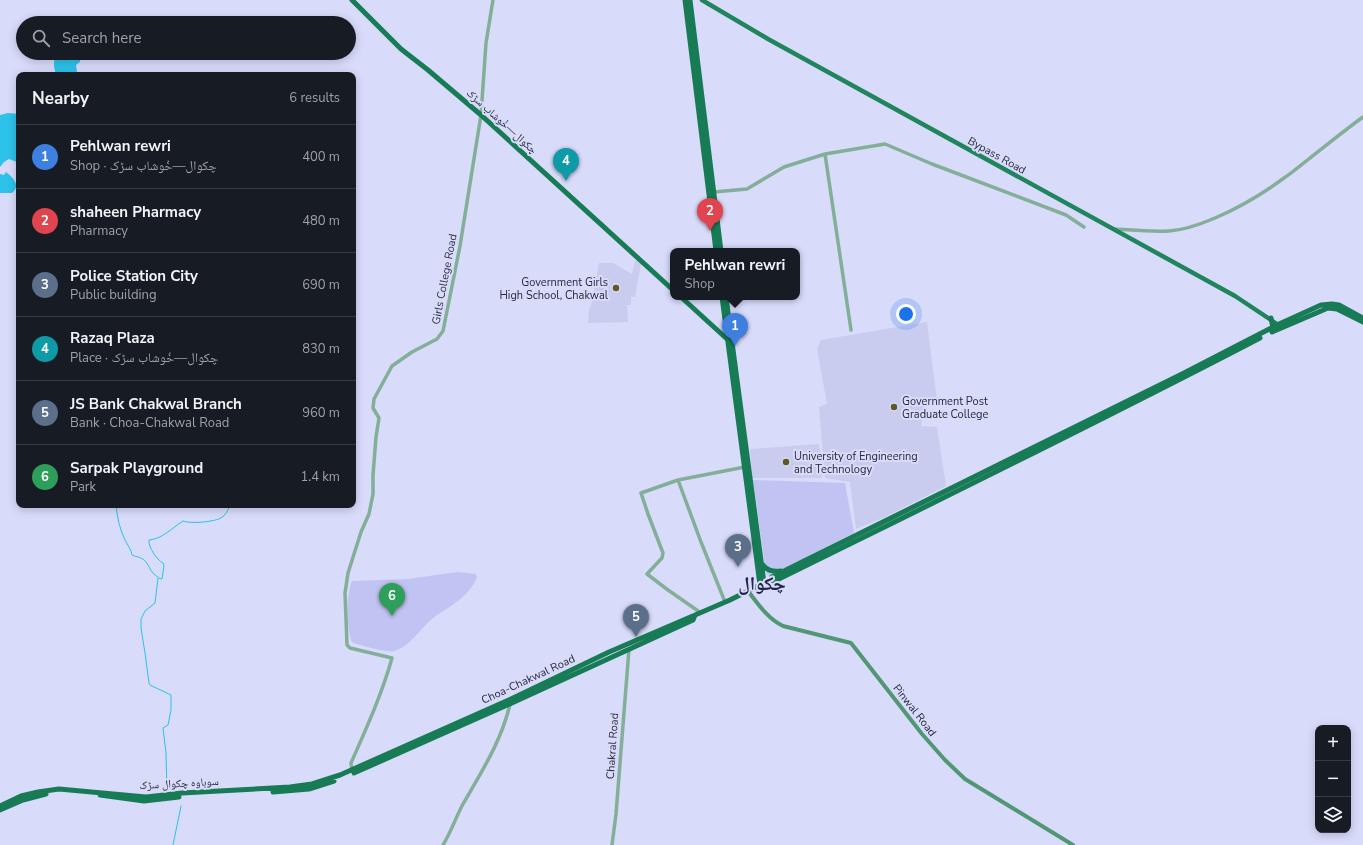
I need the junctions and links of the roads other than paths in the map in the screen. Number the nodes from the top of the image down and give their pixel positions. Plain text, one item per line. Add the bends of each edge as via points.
1 (352, 0) edge
2 (493, 0) edge
3 (702, 0) edge
4 (688, 2) edge
5 (481, 115) junction
6 (1363, 117) edge
7 (824, 154) junction
8 (714, 192) junction
9 (1084, 227) dead end
10 (1111, 228) junction
11 (716, 248) edge
12 (721, 248) edge
13 (670, 287) edge
14 (684, 300) edge
15 (723, 300) edge
16 (726, 300) edge
17 (1271, 318) junction
18 (1363, 318) edge
19 (1363, 322) edge
20 (1280, 325) junction
21 (1273, 328) junction
22 (851, 330) dead end
23 (730, 341) junction
24 (746, 467) junction
25 (678, 480) junction
26 (762, 563) junction
27 (791, 568) junction
28 (770, 580) junction
29 (762, 584) junction
30 (748, 591) junction
31 (725, 602) junction
32 (701, 613) junction
33 (696, 615) junction
34 (629, 648) junction
35 (511, 701) junction
36 (352, 772) junction
37 (0, 806) edge
38 (0, 810) edge
39 (443, 845) edge
40 (612, 845) edge
41 (1073, 845) edge

1 - 5 highway, چکوال—خُوشاب سڑک via 401,49
2 - 5 street, Girls College Road via 486,43
3 - 10 main road, Bypass Road
4 - 8 highway
4 - 11 highway
5 - 13 highway, چکوال—خُوشاب سڑک
5 - 36 street, Girls College Road via 460,246 443,331 437,339 392,366 374,399 373,408 379,418 373,494 369,514 360,532 348,574 345,593 347,645 356,650 392,658 351,763
6 - 10 street via 1270,188 1231,211 1204,223 1169,231
7 - 8 street via 784,167 747,189
7 - 9 street via 886,144 1066,215
7 - 22 street
8 - 12 highway
10 - 17 main road, Bypass Road
14 - 23 highway
15 - 23 highway
16 - 23 highway
17 - 20 main road, Bypass Road
17 - 21 highway
18 - 20 highway via 1339,305 1321,304
19 - 20 highway via 1337,309 1328,308
20 - 21 highway
20 - 28 highway via 1166,387 775,581
21 - 27 highway
23 - 24 highway
24 - 25 street
24 - 26 highway
24 - 29 highway
25 - 31 street
25 - 32 street via 642,493 663,554 646,574
26 - 27 highway via 772,571
26 - 29 highway
27 - 28 highway
28 - 29 highway, Choa-Chakwal Road
29 - 30 highway, Choa-Chakwal Road
30 - 31 highway, Choa-Chakwal Road
30 - 41 main road, Pinwal Road via 776,623 851,643 922,734 965,779
31 - 32 highway, Choa-Chakwal Road
32 - 33 highway, Choa-Chakwal Road
33 - 34 highway via 693,620
33 - 35 highway, Choa-Chakwal Road via 609,652
34 - 35 highway
34 - 40 street, Chakral Road
35 - 36 highway
35 - 39 street via 489,760
36 - 37 highway, سوہاوہ چکوال سڑک via 312,784 290,787 146,797 59,789 21,796
36 - 38 highway via 320,786 298,790 183,796 144,801 55,792 23,800

